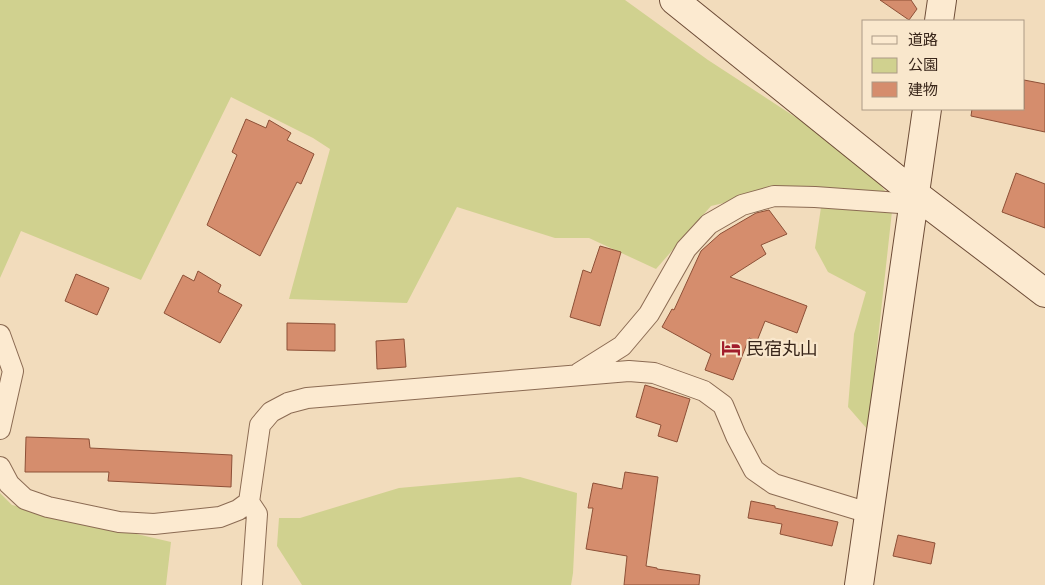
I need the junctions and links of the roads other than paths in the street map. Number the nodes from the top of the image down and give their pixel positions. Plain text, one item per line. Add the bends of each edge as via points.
1 (674, 0) edge
2 (942, 0) edge
3 (939, 20) edge
4 (927, 110) edge
5 (914, 199) junction
6 (1045, 293) edge
7 (0, 335) edge
8 (575, 375) junction
9 (0, 429) edge
10 (0, 467) edge
11 (250, 502) junction
12 (869, 513) junction
13 (252, 585) edge
14 (859, 585) edge

1 - 5 street
2 - 3 street
4 - 5 street
5 - 6 street
5 - 8 street via 774,196 742,205 709,224 686,249 649,314 622,346
5 - 12 street
7 - 9 street via 13,371
8 - 11 street via 307,398 288,403 271,412 260,425
8 - 12 street via 629,371 654,373 704,391 723,405 754,470 774,484
10 - 11 street via 9,484 24,499 120,522 154,524 220,517
11 - 13 street via 257,514
12 - 14 street

